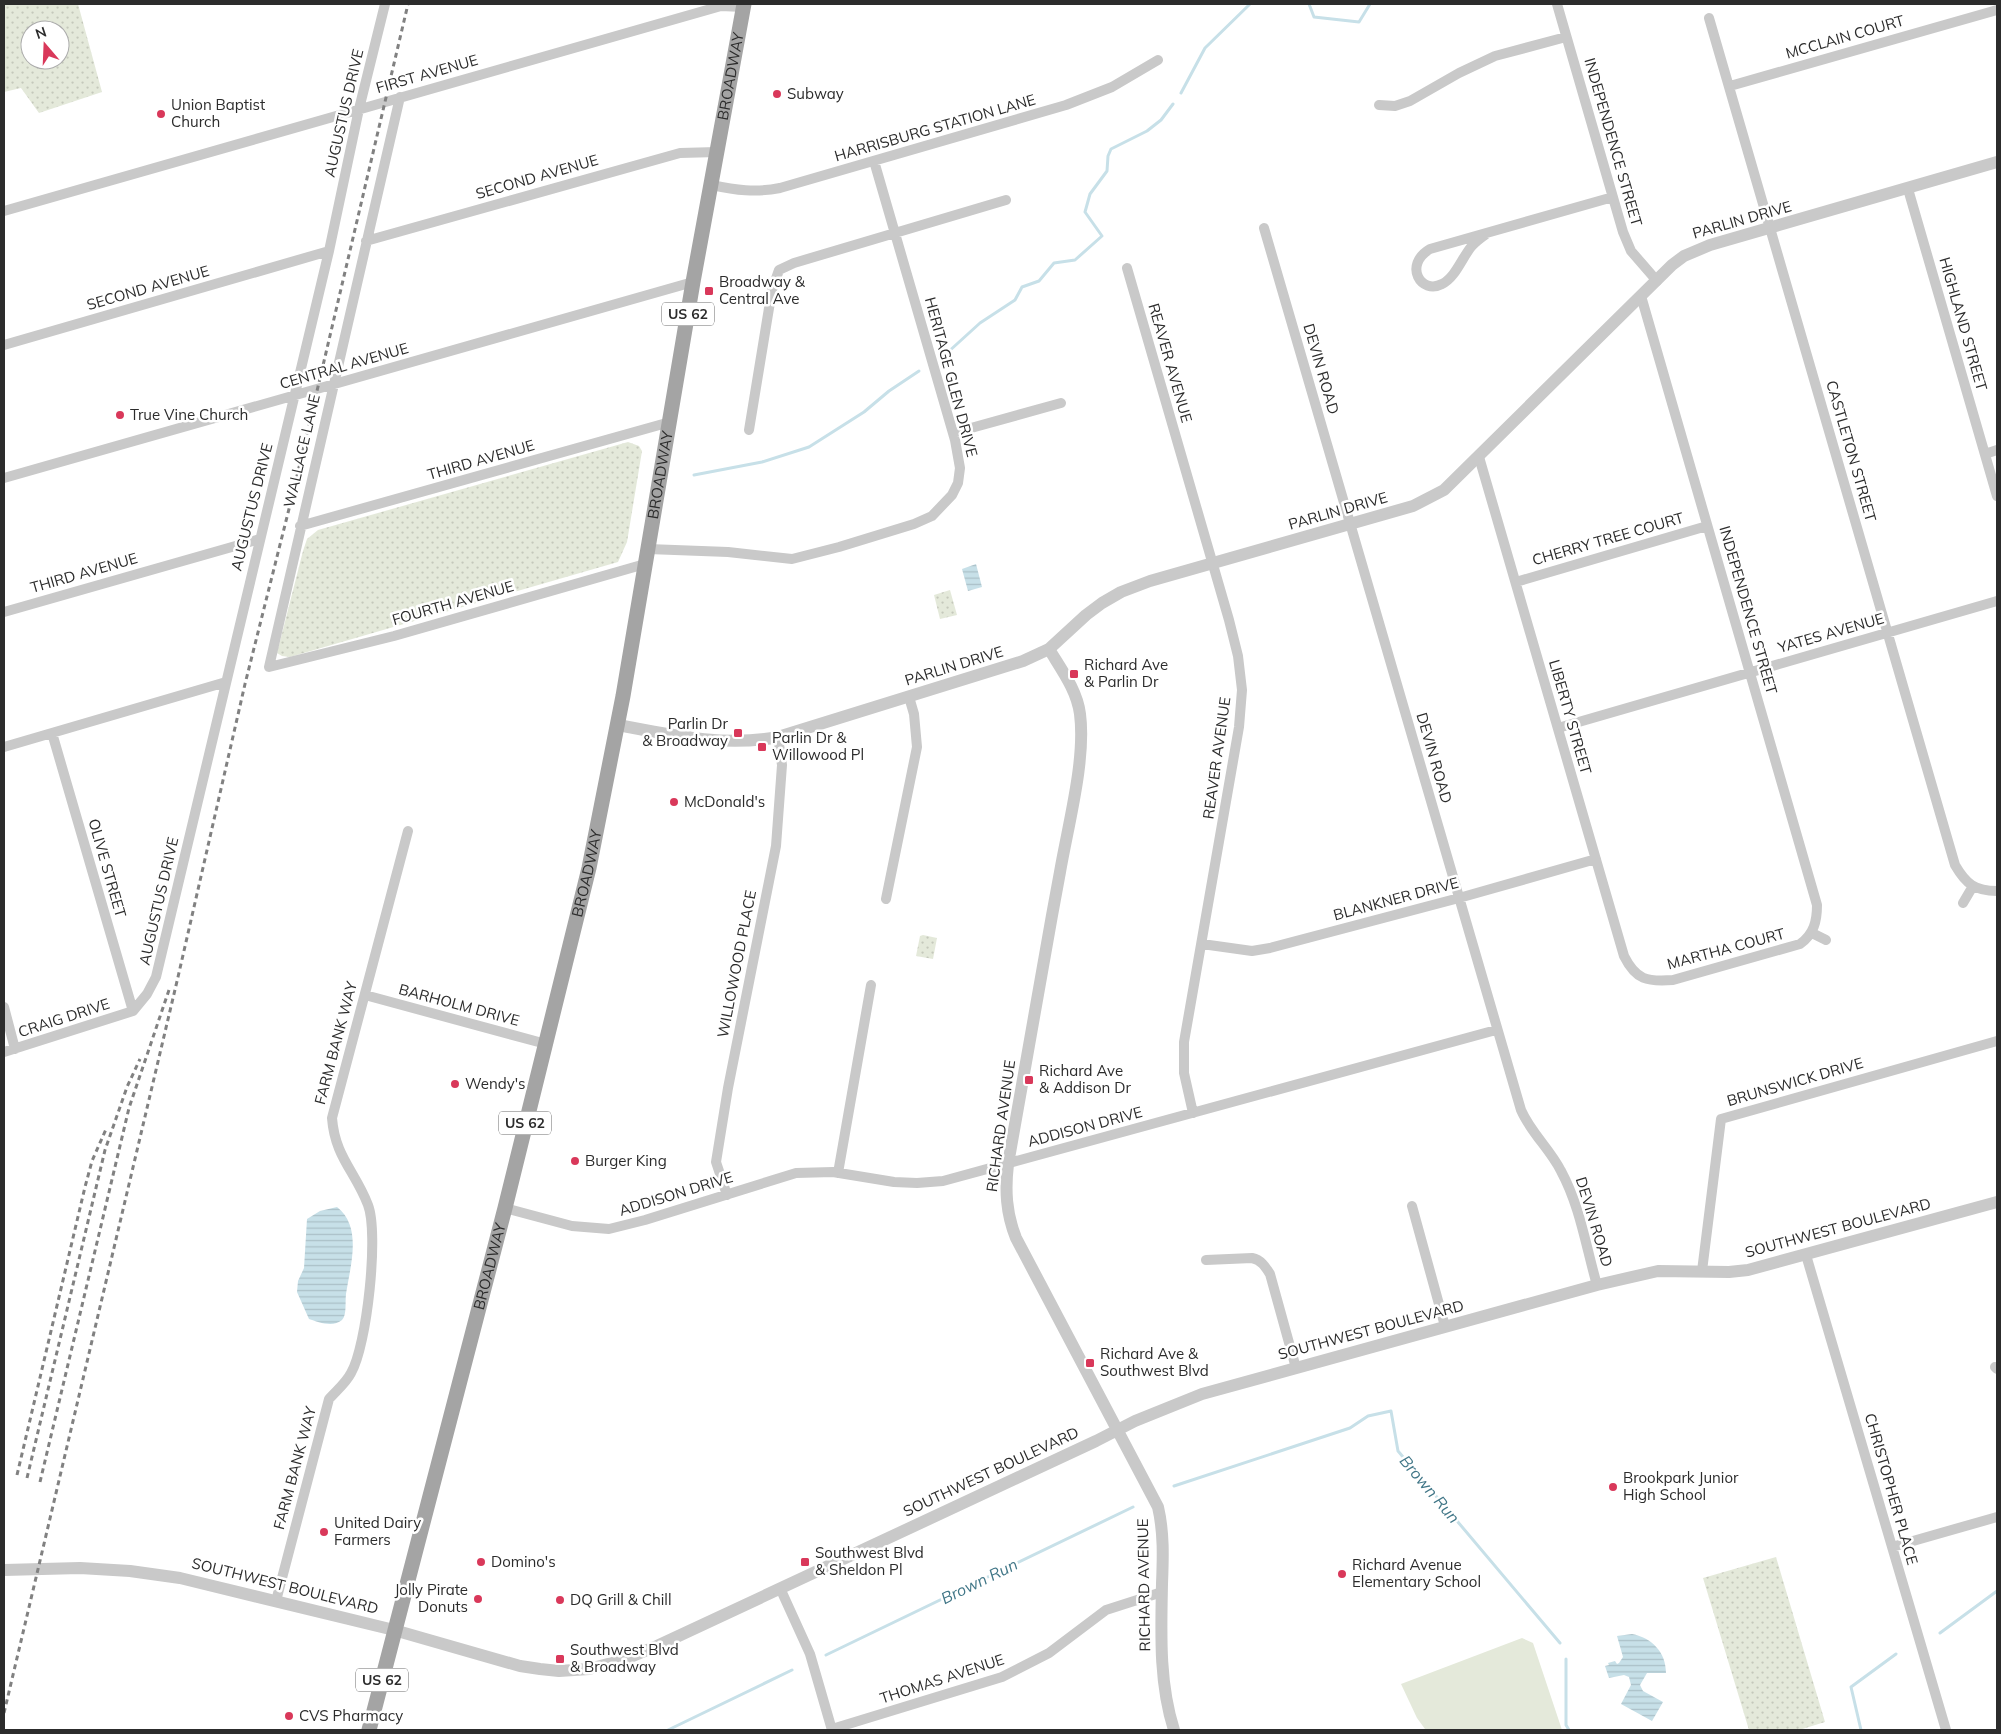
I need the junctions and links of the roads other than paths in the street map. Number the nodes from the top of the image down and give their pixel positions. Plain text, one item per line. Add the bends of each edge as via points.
1 (384, 4) edge
2 (1557, 4) edge
3 (744, 6) edge
4 (1997, 10) edge
5 (1709, 18) dead end
6 (1566, 37) junction
7 (1158, 60) dead end
8 (1730, 86) junction
9 (400, 97) junction
10 (1379, 106) dead end
11 (360, 109) junction
12 (717, 152) junction
13 (874, 161) junction
14 (1997, 162) edge
15 (712, 185) junction
16 (1908, 189) junction
17 (1613, 197) junction
18 (1006, 200) dead end
19 (4, 211) edge
20 (1264, 228) dead end
21 (1771, 228) junction
22 (895, 232) junction
23 (1486, 234) junction
24 (366, 241) junction
25 (329, 251) junction
26 (1127, 268) dead end
27 (1656, 280) junction
28 (693, 282) junction
29 (1641, 296) junction
30 (4, 345) edge
31 (333, 384) junction
32 (296, 395) junction
33 (1061, 403) dead end
34 (670, 422) junction
35 (750, 430) dead end
36 (953, 433) junction
37 (1997, 450) edge
38 (1985, 454) junction
39 (1479, 457) junction
40 (4, 478) edge
41 (1997, 496) edge
42 (1350, 524) junction
43 (300, 526) junction
44 (1708, 526) junction
45 (260, 540) junction
46 (648, 549) junction
47 (645, 564) junction
48 (1213, 564) junction
49 (1516, 582) junction
50 (1997, 600) edge
51 (4, 612) edge
52 (1888, 632) junction
53 (1049, 649) junction
54 (269, 667) joint
55 (1750, 672) junction
56 (226, 682) junction
57 (909, 697) junction
58 (618, 725) junction
59 (1558, 728) junction
60 (52, 733) junction
61 (778, 737) junction
62 (4, 747) edge
63 (408, 831) dead end
64 (1596, 859) junction
65 (1973, 886) junction
66 (1997, 891) edge
67 (1458, 898) junction
68 (886, 899) dead end
69 (1963, 903) dead end
70 (1812, 933) junction
71 (1826, 940) dead end
72 (1202, 944) junction
73 (1642, 978) joint
74 (871, 985) dead end
75 (365, 995) junction
76 (4, 1007) edge
77 (133, 1011) junction
78 (1496, 1030) junction
79 (1997, 1041) edge
80 (546, 1044) junction
81 (16, 1049) junction
82 (4, 1052) edge
83 (1193, 1113) junction
84 (1008, 1164) junction
85 (838, 1173) junction
86 (727, 1194) junction
87 (1997, 1202) edge
88 (1412, 1206) dead end
89 (504, 1208) junction
90 (1806, 1255) junction
91 (1206, 1260) dead end
92 (1702, 1271) junction
93 (1597, 1285) junction
94 (1445, 1326) junction
95 (1296, 1368) junction
96 (1118, 1430) junction
97 (1997, 1517) edge
98 (1892, 1547) junction
99 (4, 1570) edge
100 (780, 1588) junction
101 (1162, 1592) junction
102 (276, 1601) junction
103 (394, 1630) junction
104 (369, 1730) edge
105 (832, 1730) edge
106 (1174, 1730) edge
107 (1946, 1730) edge

1 - 11 street, AUGUSTUS DRIVE
2 - 6 street, INDEPENDENCE STREET
3 - 9 street, FIRST AVENUE via 721,6
3 - 12 main road, BROADWAY / US 62
4 - 8 street, MCCLAIN COURT
5 - 8 street, CASTLETON STREET
6 - 10 street via 1494,56 1410,101 1395,106
6 - 17 street, INDEPENDENCE STREET
7 - 13 street, HARRISBURG STATION LANE via 1112,87 1085,98
8 - 21 street, CASTLETON STREET
9 - 11 street, FIRST AVENUE
9 - 24 street, WALLACE LANE
11 - 19 street, FIRST AVENUE
11 - 25 street, AUGUSTUS DRIVE
12 - 15 main road, BROADWAY / US 62
12 - 24 street, SECOND AVENUE via 680,153
13 - 15 street, HARRISBURG STATION LANE via 764,192
13 - 22 street, HERITAGE GLEN DRIVE
14 - 16 street, PARLIN DRIVE
15 - 28 main road, BROADWAY / US 62
16 - 21 street, PARLIN DRIVE
16 - 38 street, HIGHLAND STREET
17 - 23 street
17 - 27 street, INDEPENDENCE STREET via 1631,252
18 - 22 street
20 - 42 street, DEVIN ROAD
21 - 27 street, PARLIN DRIVE via 1695,250
21 - 52 street, CASTLETON STREET
22 - 35 street via 794,262 779,270 772,290
22 - 36 street, HERITAGE GLEN DRIVE
23 - 23 street via 1422,254 1415,269 1418,277 1434,287 1444,284
24 - 31 street, WALLACE LANE
25 - 30 street, SECOND AVENUE
25 - 32 street, AUGUSTUS DRIVE
26 - 48 street, REAVER AVENUE
27 - 29 street, PARLIN DRIVE
28 - 31 street, CENTRAL AVENUE
28 - 34 main road, BROADWAY / US 62
29 - 39 street, PARLIN DRIVE
29 - 44 street, INDEPENDENCE STREET
31 - 32 street, CENTRAL AVENUE
31 - 43 street, WALLACE LANE
32 - 40 street, CENTRAL AVENUE
32 - 45 street, AUGUSTUS DRIVE
33 - 36 street
34 - 43 street, THIRD AVENUE
34 - 46 main road, BROADWAY / US 62
36 - 46 street, HERITAGE GLEN DRIVE via 960,468 958,482 952,495 932,516 914,524 792,559 728,552
37 - 38 street
38 - 41 street, HIGHLAND STREET
39 - 42 street, PARLIN DRIVE via 1444,490 1428,499
39 - 49 street, LIBERTY STREET
42 - 48 street, PARLIN DRIVE
42 - 67 street, DEVIN ROAD
43 - 54 street, WALLACE LANE
44 - 49 street, CHERRY TREE COURT
44 - 55 street, INDEPENDENCE STREET
45 - 51 street, THIRD AVENUE
45 - 56 street, AUGUSTUS DRIVE
46 - 47 main road, BROADWAY / US 62
47 - 54 street, FOURTH AVENUE via 394,636
47 - 58 main road, BROADWAY / US 62
48 - 53 street, PARLIN DRIVE via 1121,592 1086,615
48 - 72 street, REAVER AVENUE via 1238,656 1242,690 1239,727
49 - 59 street, LIBERTY STREET
50 - 52 street, YATES AVENUE
52 - 55 street, YATES AVENUE
52 - 65 street, CASTLETON STREET via 1955,864 1962,877
53 - 57 street, PARLIN DRIVE via 993,672
53 - 84 street, RICHARD AVENUE via 1068,680 1080,712 1079,761
55 - 59 street, YATES AVENUE
55 - 70 street, INDEPENDENCE STREET via 1817,905
56 - 60 street
56 - 77 street, AUGUSTUS DRIVE via 156,977 148,994
57 - 61 street, PARLIN DRIVE
57 - 68 street via 917,747
58 - 61 street, PARLIN DRIVE via 710,740 758,741
58 - 80 main road, BROADWAY / US 62 via 589,868
59 - 64 street, LIBERTY STREET
60 - 62 street
60 - 77 street, OLIVE STREET
61 - 86 street, WILLOWOOD PLACE via 782,764 776,846 716,1162
63 - 75 street, FARM BANK WAY
64 - 67 street, BLANKNER DRIVE
64 - 73 street, LIBERTY STREET via 1624,956 1631,969
65 - 66 street
65 - 69 street
67 - 72 street, BLANKNER DRIVE via 1270,948 1252,951
67 - 78 street, DEVIN ROAD
70 - 71 street
70 - 73 street, MARTHA COURT via 1800,944 1672,980
72 - 83 street, REAVER AVENUE via 1183,1059
74 - 85 street
75 - 80 street, BARHOLM DRIVE
75 - 102 street, FARM BANK WAY via 332,1118 335,1142 372,1217 368,1308 358,1358 351,1374 326,1407
76 - 81 street
77 - 81 street, CRAIG DRIVE
78 - 83 street, ADDISON DRIVE
78 - 93 street, DEVIN ROAD via 1526,1121 1569,1188
79 - 92 street, BRUNSWICK DRIVE via 1720,1119
80 - 89 main road, BROADWAY / US 62
81 - 82 street, CRAIG DRIVE
83 - 84 street, ADDISON DRIVE
84 - 85 street, ADDISON DRIVE via 943,1181 917,1183
84 - 96 street, RICHARD AVENUE via 1006,1199 1011,1227
85 - 86 street, ADDISON DRIVE via 796,1173
86 - 89 street, ADDISON DRIVE via 609,1229 572,1226
87 - 90 street, SOUTHWEST BOULEVARD
88 - 94 street
89 - 103 main road, BROADWAY / US 62
90 - 92 street, SOUTHWEST BOULEVARD via 1748,1270
90 - 98 street, CHRISTOPHER PLACE
91 - 95 street via 1252,1258 1266,1267
92 - 93 street, SOUTHWEST BOULEVARD via 1658,1271
93 - 94 street, SOUTHWEST BOULEVARD
94 - 95 street, SOUTHWEST BOULEVARD
95 - 96 street, SOUTHWEST BOULEVARD via 1202,1394
96 - 100 street, SOUTHWEST BOULEVARD
96 - 101 street, RICHARD AVENUE via 1158,1507 1162,1523
97 - 98 street
98 - 107 street, CHRISTOPHER PLACE
99 - 102 street, SOUTHWEST BOULEVARD via 130,1571 180,1578
100 - 103 street, SOUTHWEST BOULEVARD via 623,1660 589,1669 570,1671 520,1666
100 - 105 street via 810,1654
101 - 105 street, THOMAS AVENUE via 1106,1610 1049,1652 1002,1677
101 - 106 street, RICHARD AVENUE via 1162,1671
102 - 103 street, SOUTHWEST BOULEVARD
103 - 104 main road, BROADWAY / US 62

